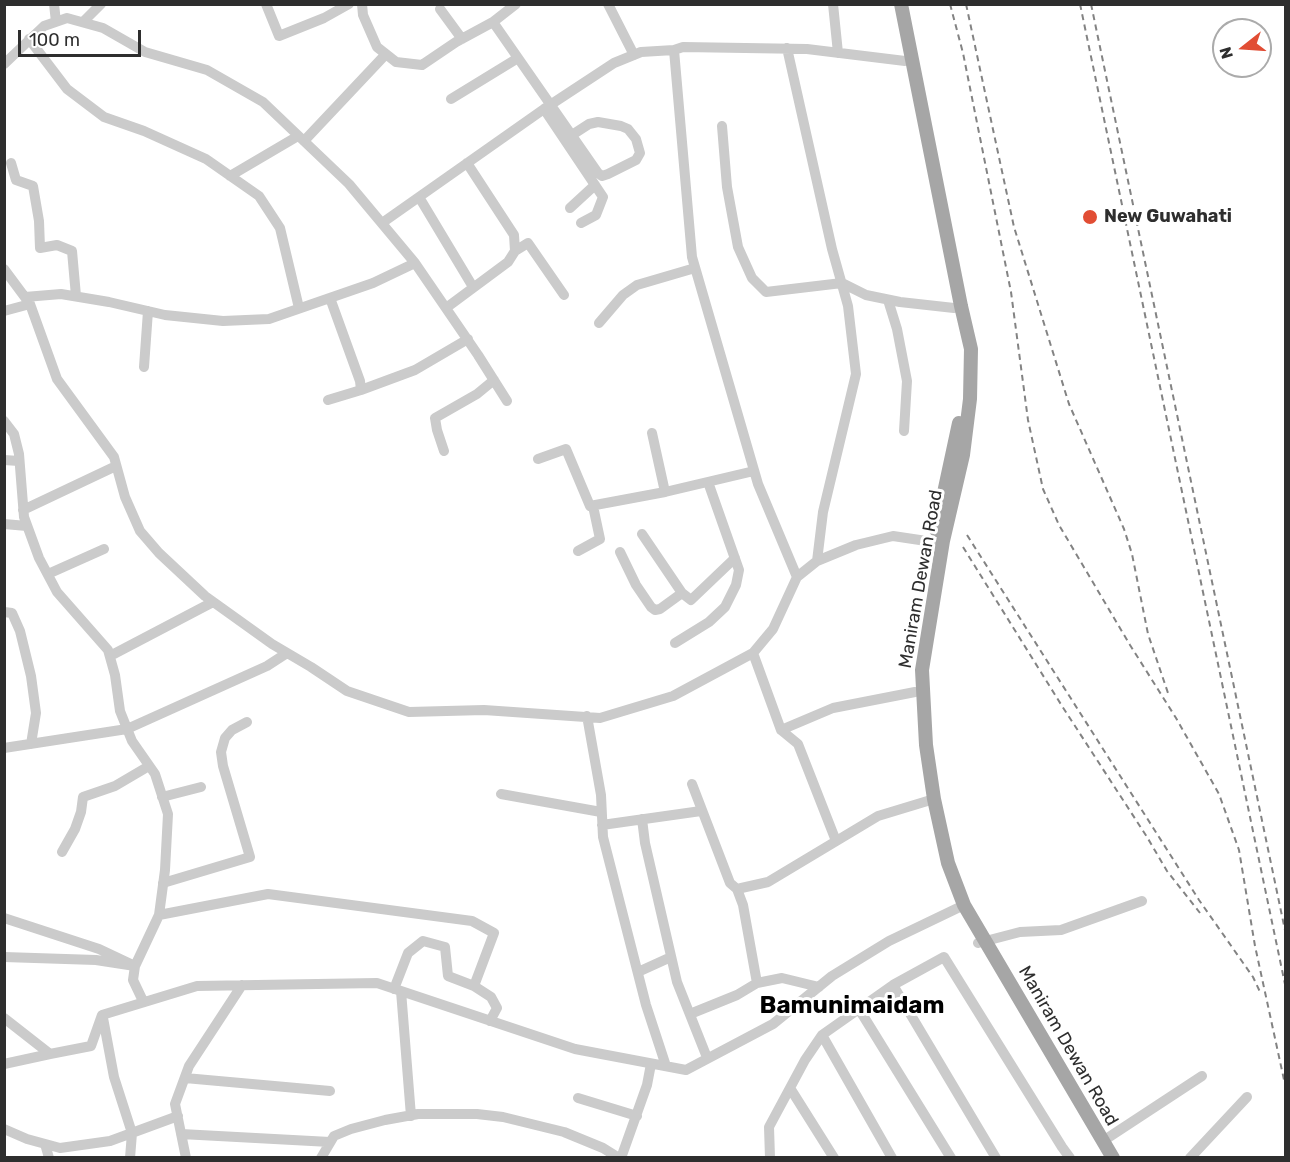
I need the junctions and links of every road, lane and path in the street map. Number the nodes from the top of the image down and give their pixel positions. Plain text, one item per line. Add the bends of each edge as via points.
1 (54, 4) edge
2 (101, 4) edge
3 (266, 4) edge
4 (349, 4) edge
5 (362, 4) edge
6 (516, 4) edge
7 (608, 4) edge
8 (833, 4) edge
9 (894, 4) edge
10 (901, 4) edge
11 (440, 9) dead end
12 (56, 22) junction
13 (82, 22) junction
14 (493, 22) junction
15 (29, 39) junction
16 (462, 39) junction
17 (787, 48) junction
18 (674, 50) junction
19 (838, 53) junction
20 (386, 54) junction
21 (634, 55) junction
22 (518, 58) junction
23 (909, 60) junction
24 (4, 64) edge
25 (451, 99) dead end
26 (548, 107) junction
27 (722, 126) dead end
28 (572, 135) junction
29 (301, 139) junction
30 (10, 163) dead end
31 (467, 163) junction
32 (230, 176) junction
33 (595, 185) junction
34 (419, 197) junction
35 (570, 208) dead end
36 (382, 223) junction
37 (581, 223) dead end
38 (515, 250) junction
39 (415, 263) junction
40 (695, 268) junction
41 (4, 269) edge
42 (842, 283) junction
43 (473, 286) junction
44 (564, 295) dead end
45 (76, 296) junction
46 (330, 298) junction
47 (888, 300) junction
48 (27, 301) junction
49 (299, 308) junction
50 (446, 308) junction
51 (954, 308) junction
52 (4, 311) edge
53 (148, 311) junction
54 (599, 323) dead end
55 (468, 339) junction
56 (144, 367) dead end
57 (494, 380) junction
58 (361, 390) junction
59 (328, 400) dead end
60 (507, 401) dead end
61 (4, 421) edge
62 (904, 431) dead end
63 (652, 433) dead end
64 (444, 451) dead end
65 (537, 459) dead end
66 (4, 460) edge
67 (19, 461) junction
68 (116, 466) junction
69 (754, 471) junction
70 (708, 482) junction
71 (665, 492) junction
72 (593, 506) junction
73 (23, 510) junction
74 (4, 524) edge
75 (27, 526) junction
76 (642, 534) dead end
77 (933, 542) junction
78 (104, 549) dead end
79 (578, 551) dead end
80 (620, 552) dead end
81 (735, 558) junction
82 (817, 561) junction
83 (48, 574) junction
84 (797, 577) junction
85 (682, 592) junction
86 (213, 602) junction
87 (4, 612) edge
88 (675, 643) dead end
89 (287, 653) junction
90 (753, 653) junction
91 (110, 656) junction
92 (915, 692) junction
93 (587, 716) junction
94 (247, 722) dead end
95 (127, 729) junction
96 (781, 730) junction
97 (31, 744) junction
98 (4, 748) edge
99 (149, 766) junction
100 (692, 784) dead end
101 (201, 787) dead end
102 (501, 794) dead end
103 (162, 797) junction
104 (930, 800) junction
105 (701, 811) junction
106 (602, 812) junction
107 (642, 819) junction
108 (602, 825) junction
109 (836, 842) junction
110 (62, 852) dead end
111 (163, 883) junction
112 (737, 890) junction
113 (1142, 901) dead end
114 (961, 907) junction
115 (159, 915) junction
116 (4, 918) edge
117 (981, 942) junction
118 (4, 957) edge
119 (671, 957) junction
120 (135, 966) junction
121 (638, 972) junction
122 (757, 983) junction
123 (242, 985) junction
124 (893, 985) junction
125 (474, 986) junction
126 (819, 987) junction
127 (397, 990) junction
128 (143, 1001) junction
129 (859, 1009) junction
130 (690, 1014) junction
131 (102, 1015) junction
132 (4, 1018) edge
133 (490, 1021) junction
134 (822, 1035) junction
135 (50, 1054) junction
136 (706, 1055) dead end
137 (4, 1064) edge
138 (651, 1064) junction
139 (666, 1066) junction
140 (1202, 1076) dead end
141 (185, 1078) junction
142 (790, 1088) junction
143 (330, 1091) dead end
144 (1247, 1097) dead end
145 (578, 1098) dead end
146 (178, 1116) junction
147 (411, 1116) junction
148 (637, 1116) junction
149 (4, 1130) edge
150 (132, 1133) junction
151 (181, 1134) junction
152 (1103, 1141) junction
153 (330, 1142) junction
154 (45, 1144) junction
155 (49, 1158) edge
156 (130, 1158) edge
157 (186, 1158) edge
158 (321, 1158) edge
159 (620, 1158) edge
160 (770, 1158) edge
161 (834, 1158) edge
162 (892, 1158) edge
163 (951, 1158) edge
164 (996, 1158) edge
165 (1070, 1158) edge
166 (1104, 1158) edge
167 (1113, 1158) edge
168 (1190, 1158) edge

1 - 12 street
2 - 13 street
3 - 4 street via 279,36
5 - 20 street via 377,47
6 - 14 street
7 - 21 street
8 - 19 street
9 - 23 main road, Maniram Dewan Road
10 - 23 main road, Maniram Dewan Road
11 - 16 street
12 - 13 street via 67,18
12 - 15 street via 44,26
13 - 29 street via 103,28 145,51 207,70 263,102
14 - 16 street
14 - 22 street
15 - 24 street
15 - 32 street via 67,89 104,117 206,159
16 - 20 street via 422,65 396,62
17 - 18 street
17 - 19 street
17 - 42 street
18 - 21 street
18 - 40 street
19 - 23 street
20 - 29 street
21 - 26 street via 614,63
22 - 25 street
22 - 26 street
23 - 51 main road, Maniram Dewan Road
23 - 104 main road, Maniram Dewan Road via 971,349 963,455 943,540 922,670
26 - 28 street
26 - 31 street
26 - 33 street
27 - 42 street via 727,187 738,247 752,278 766,292
28 - 28 street via 602,176 636,160 640,153 636,139 621,126 598,122
29 - 32 street
29 - 36 street
30 - 45 street via 16,180 33,186 40,248 57,245 72,251
31 - 34 street
31 - 38 street via 514,235
32 - 49 street via 259,196 280,228
33 - 35 street
33 - 37 street via 603,197 596,215
34 - 36 street
34 - 43 street
36 - 39 street
38 - 43 street via 508,262
38 - 44 street via 528,243
39 - 46 street
39 - 50 street
40 - 54 street via 637,285
40 - 69 street
41 - 48 street
42 - 47 street
42 - 82 street via 856,374 823,512
43 - 50 street
45 - 48 street via 61,294
45 - 53 street
46 - 49 street
46 - 58 street
47 - 51 street
47 - 62 street via 907,381
48 - 52 street
48 - 68 street via 57,379 108,448
49 - 53 street via 269,319 223,321
50 - 55 street
51 - 77 main road, Maniram Dewan Road via 964,352 963,402
53 - 56 street
55 - 57 street
55 - 58 street via 415,370
57 - 60 street
57 - 64 street via 435,418
58 - 59 street
61 - 67 street via 14,434
63 - 71 street
65 - 72 street via 566,449
66 - 67 street
67 - 73 street
68 - 73 street
68 - 86 street via 140,531
69 - 70 street
69 - 84 street
70 - 71 street
70 - 81 street
71 - 72 street
72 - 79 street via 600,539
73 - 75 street
74 - 75 street
75 - 83 street
76 - 85 street
77 - 82 street via 893,536 856,545
77 - 92 main road, Maniram Dewan Road
78 - 83 street
80 - 85 street via 636,585 655,610
81 - 85 street via 692,600
81 - 88 street via 739,570 736,585 725,607
82 - 84 street
83 - 91 street via 57,592
84 - 90 street via 773,629
86 - 89 street
86 - 91 street
87 - 97 street via 12,614 20,631 31,676 36,713
89 - 93 street via 347,691 409,712 484,710
89 - 95 street via 267,666
90 - 93 street via 672,696 600,718
90 - 96 street
91 - 95 street
92 - 96 street via 833,708
92 - 104 main road, Maniram Dewan Road via 919,747
93 - 106 street
94 - 111 street via 232,729 221,752 250,857
95 - 97 street
95 - 99 street
96 - 109 street via 798,744
97 - 98 street
99 - 103 street
99 - 110 street via 115,786 83,797 75,829
100 - 105 street
101 - 103 street
102 - 106 street
103 - 111 street via 168,814
104 - 109 street via 878,816
104 - 114 main road, Maniram Dewan Road via 941,866
105 - 107 street
105 - 112 street via 730,883
106 - 108 street
107 - 108 street
107 - 119 street
108 - 121 street
109 - 112 street via 768,882
111 - 115 street
112 - 122 street
113 - 117 street via 1061,930 1020,932
114 - 117 main road, Maniram Dewan Road
114 - 126 street via 889,941
115 - 120 street
115 - 125 street via 268,894 472,921 494,933
116 - 120 street via 99,949
117 - 152 main road, Maniram Dewan Road
117 - 166 main road, Maniram Dewan Road
118 - 120 street via 96,960
119 - 121 street
119 - 130 street
120 - 128 street via 133,980
121 - 139 street
122 - 126 street via 782,978
122 - 130 street
123 - 127 street via 377,983
123 - 128 street via 197,986
123 - 141 street
124 - 129 street
124 - 164 street
124 - 165 street via 944,957
125 - 127 street via 448,976 445,947 423,942 408,953
125 - 133 street via 491,997 497,1008
126 - 139 street via 773,1024 710,1059 686,1070
127 - 133 street
127 - 147 street
128 - 131 street
129 - 134 street
129 - 163 street
130 - 136 street
131 - 135 street via 91,1046
131 - 150 street via 114,1077
132 - 135 street
133 - 138 street via 575,1049
134 - 142 street
134 - 162 street
135 - 137 street
138 - 139 street
138 - 148 street
140 - 152 street
141 - 143 street
141 - 146 street via 175,1104
142 - 160 street via 769,1127
142 - 161 street
144 - 168 street
145 - 148 street
146 - 150 street
146 - 151 street
147 - 153 street via 351,1129
147 - 159 street via 503,1117 564,1132
148 - 159 street
149 - 154 street
150 - 154 street via 110,1142 60,1148
150 - 156 street
151 - 153 street
151 - 157 street
152 - 167 main road, Maniram Dewan Road
153 - 158 street
154 - 155 street

